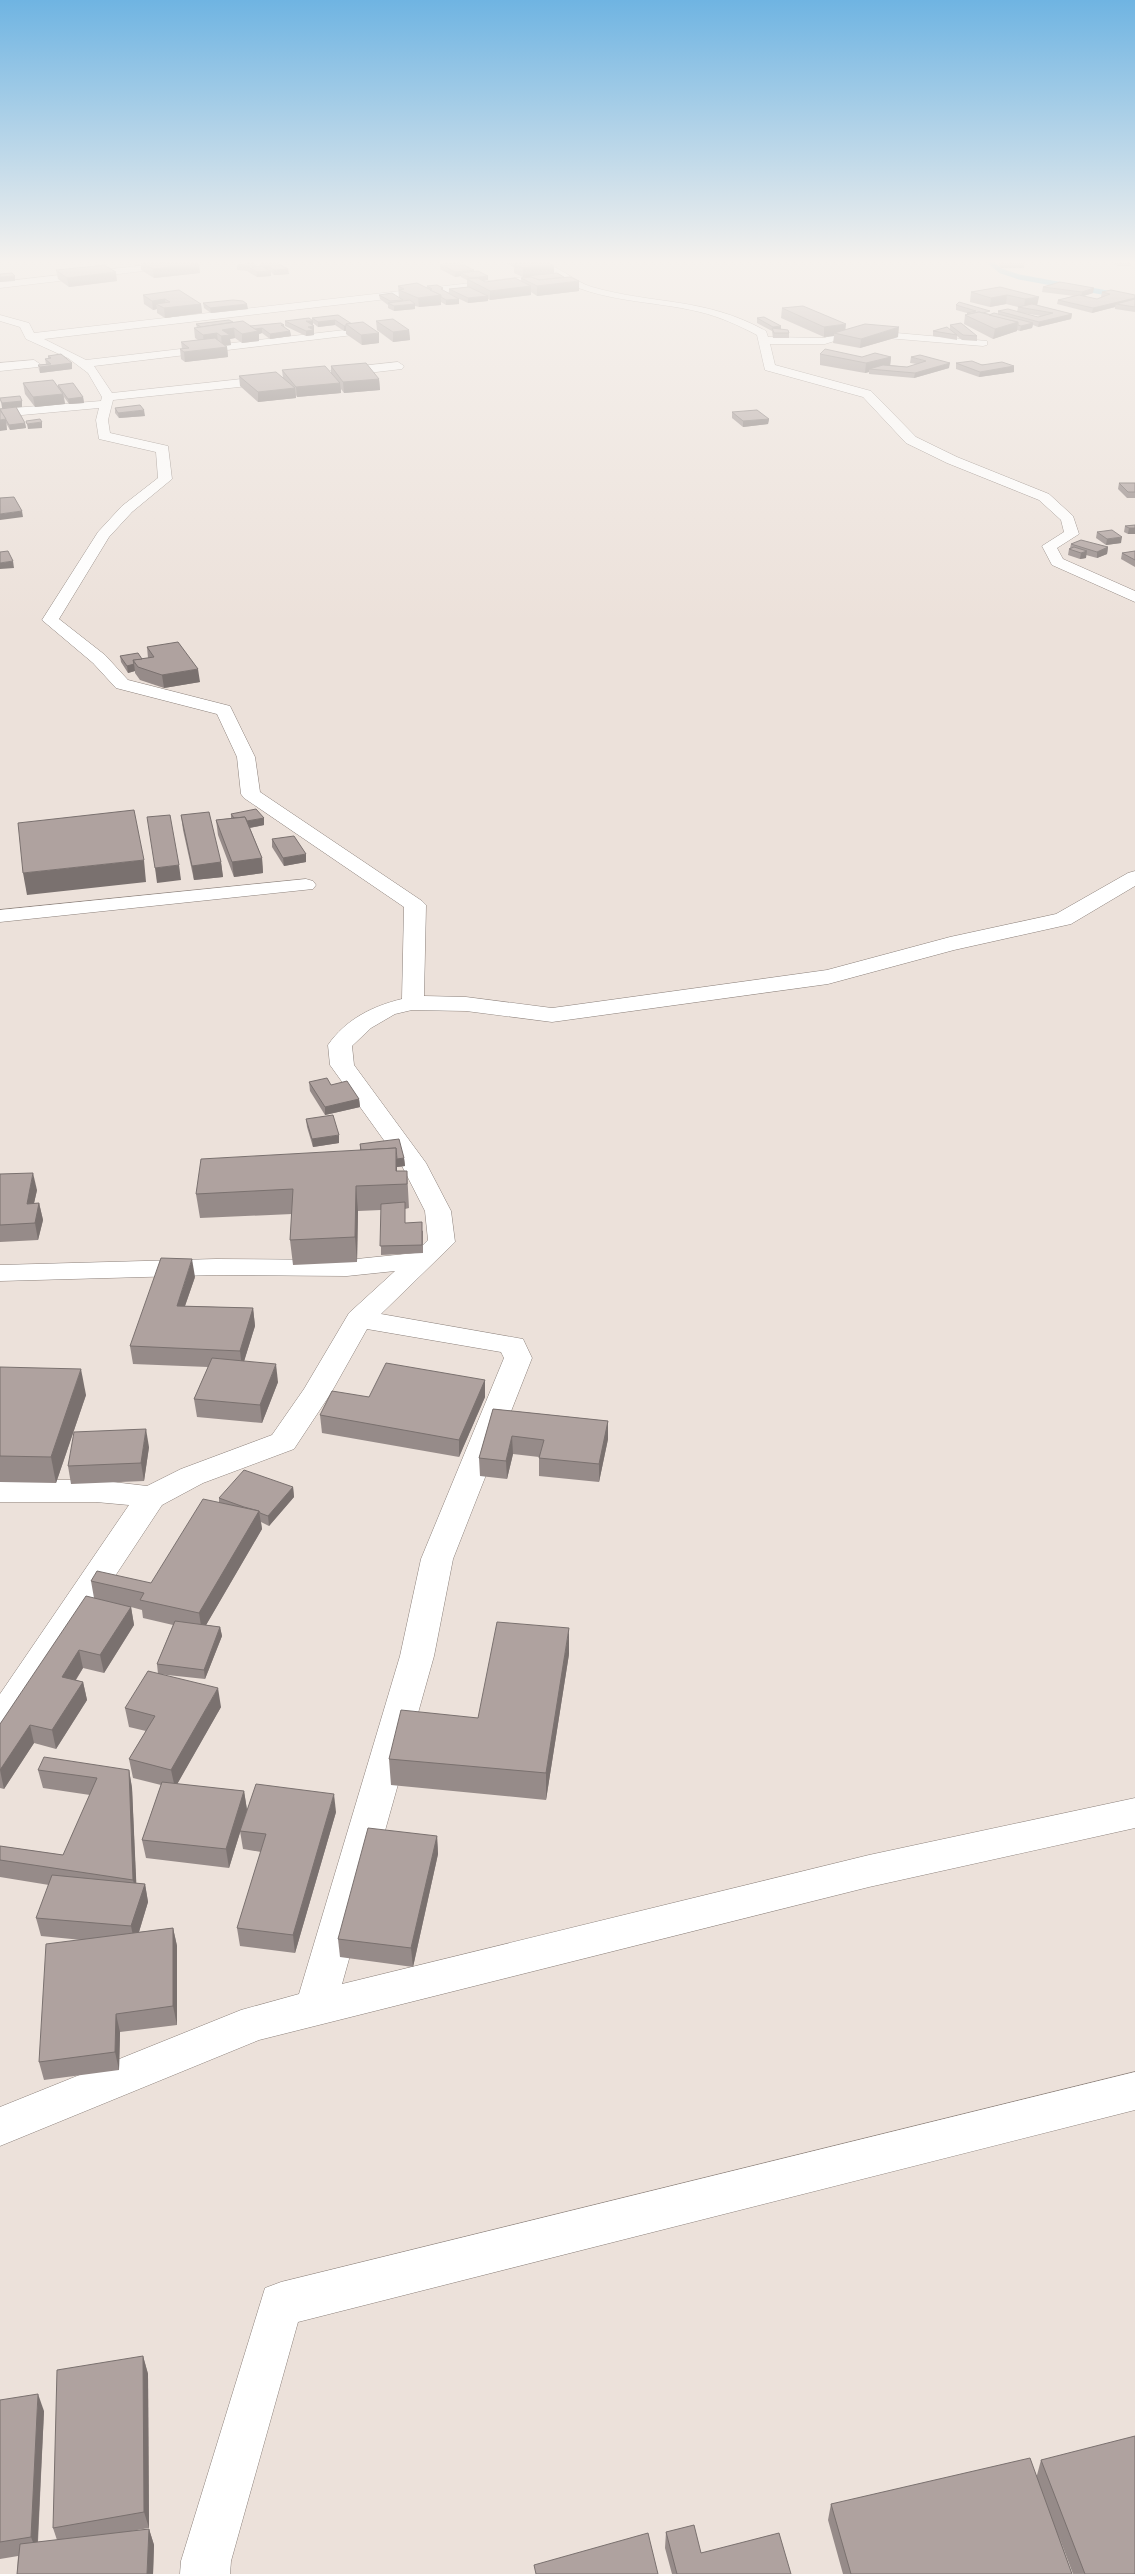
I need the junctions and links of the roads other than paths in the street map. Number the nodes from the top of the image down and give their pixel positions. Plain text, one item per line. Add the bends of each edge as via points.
1 (98, 383) edge
2 (248, 383) edge
3 (828, 383) edge
4 (106, 400) junction
5 (0, 413) edge
6 (1135, 597) edge
7 (1135, 878) edge
8 (306, 885) dead end
9 (0, 916) edge
10 (413, 1003) junction
11 (422, 1260) junction
12 (0, 1273) edge
13 (358, 1319) junction
14 (0, 1491) edge
15 (150, 1496) junction
16 (0, 1722) edge
17 (1135, 1813) edge
18 (315, 2008) junction
19 (1135, 2091) edge
20 (0, 2127) edge
21 (205, 2574) edge

1 - 4 street
2 - 4 street
3 - 6 street via 867,394 911,440 1044,497 1068,519 1072,534 1049,546 1057,562
4 - 5 street
4 - 10 street via 102,420 104,436 163,449 165,479 127,509 103,535 50,620 99,659 122,684 224,710 246,757 251,794 415,905
7 - 10 street via 1062,919 950,944 828,978 552,1014 520,1014 425,1001
8 - 9 street
10 - 11 street via 373,1014 353,1029 340,1045 342,1065 413,1163 438,1211 442,1242
11 - 12 street via 347,1268 216,1267
11 - 13 street
13 - 15 street via 316,1393 283,1442 192,1476
13 - 18 street via 513,1345 518,1358 437,1559 417,1656
14 - 15 street via 96,1491
15 - 16 street
17 - 18 street via 869,1871
18 - 20 street via 255,2023
19 - 21 street via 281,2304 206,2561

